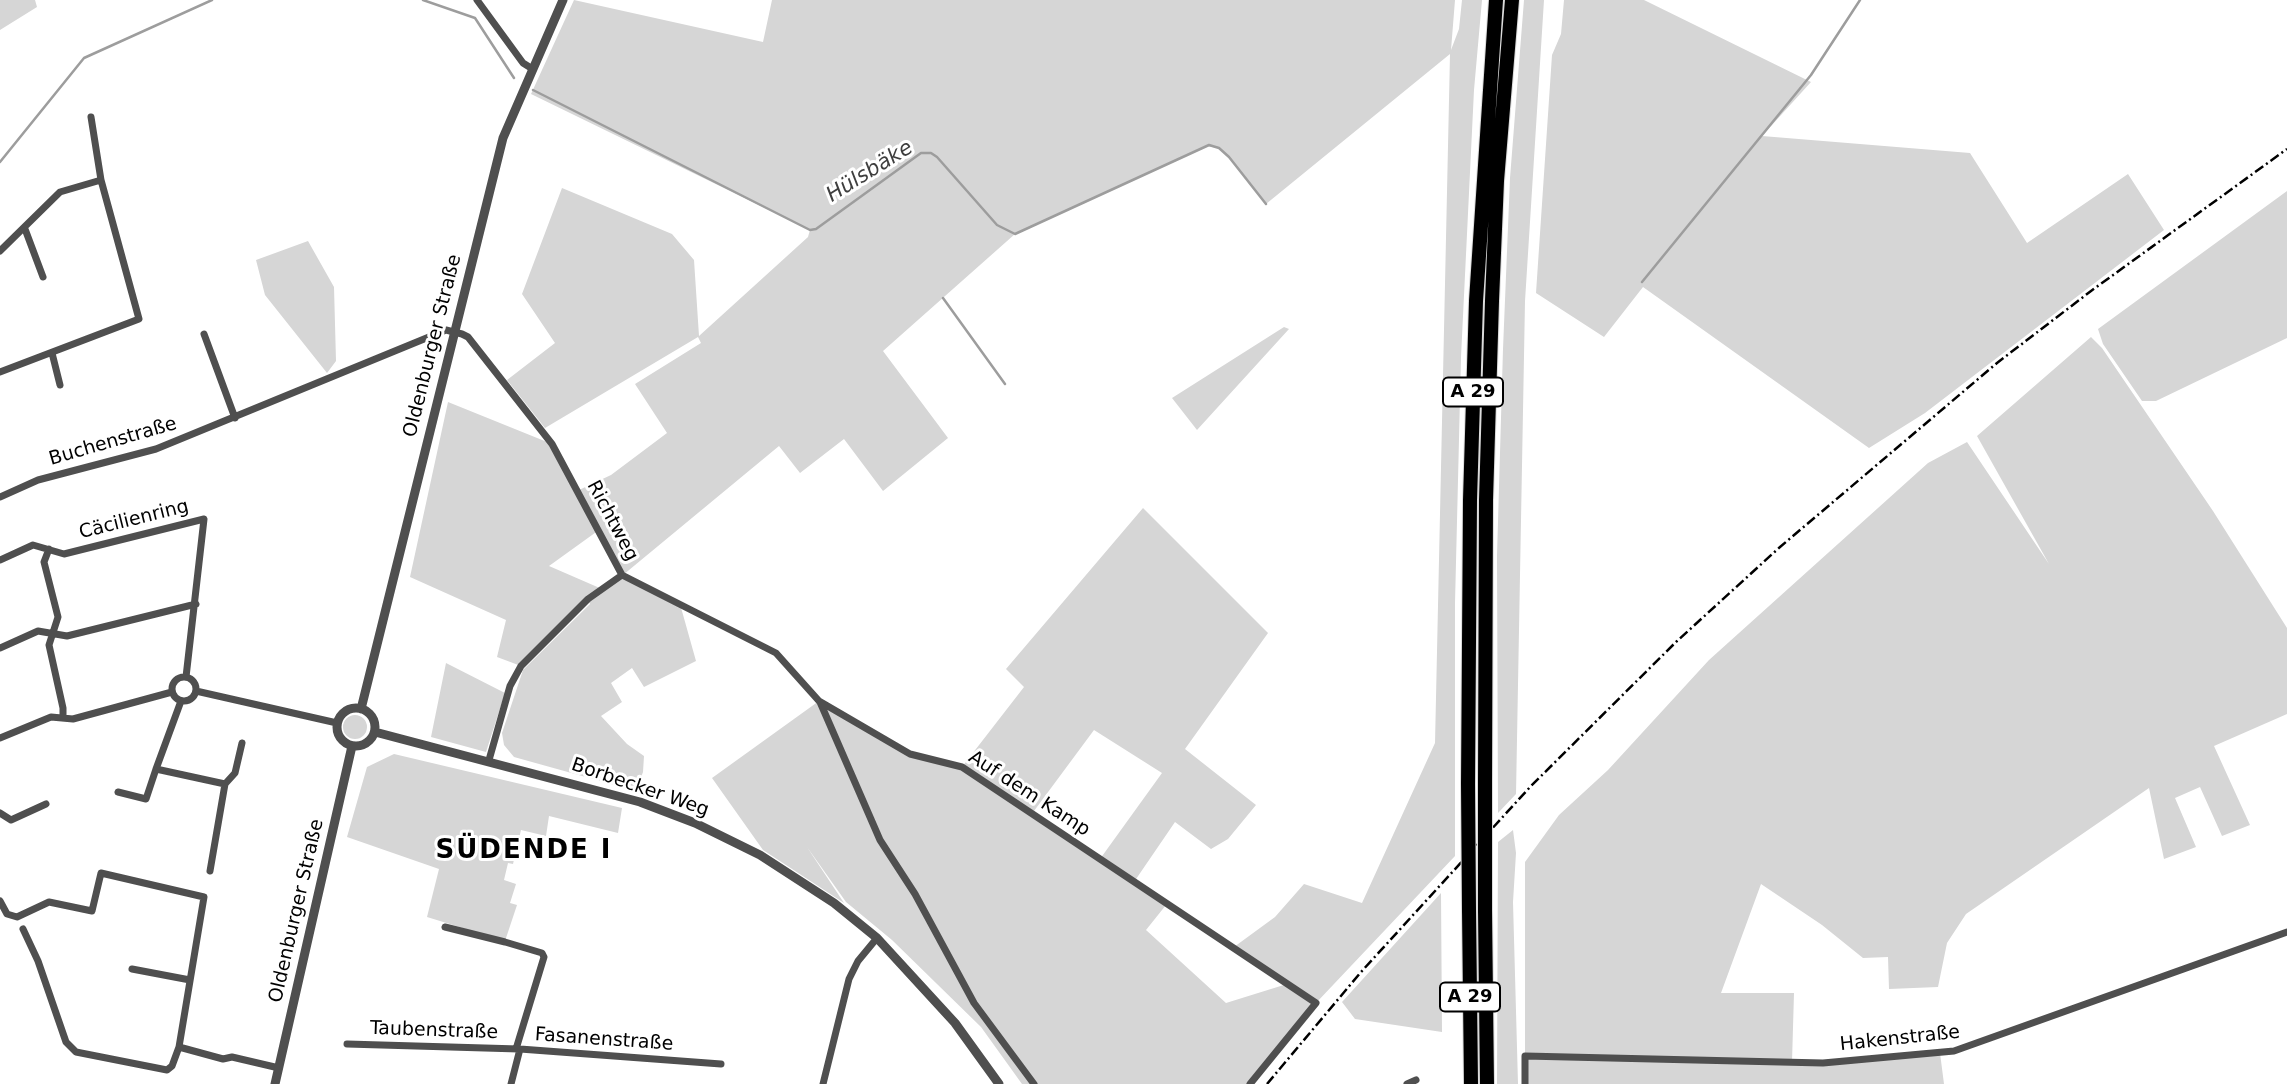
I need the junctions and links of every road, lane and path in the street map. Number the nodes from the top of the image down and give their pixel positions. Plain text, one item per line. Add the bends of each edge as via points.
1 (477, 0) edge
2 (563, 0) edge
3 (1496, 0) edge
4 (1512, 0) edge
5 (531, 68) junction
6 (91, 117) dead end
7 (101, 180) junction
8 (25, 229) junction
9 (0, 251) edge
10 (43, 277) dead end
11 (454, 332) junction
12 (204, 334) dead end
13 (52, 353) junction
14 (0, 372) edge
15 (60, 385) dead end
16 (235, 418) junction
17 (0, 497) edge
18 (49, 548) junction
19 (0, 560) edge
20 (622, 575) junction
21 (196, 604) junction
22 (53, 632) junction
23 (0, 648) edge
24 (186, 677) junction
25 (196, 691) junction
26 (172, 692) junction
27 (181, 701) junction
28 (819, 701) junction
29 (361, 709) junction
30 (62, 718) junction
31 (337, 723) junction
32 (375, 732) junction
33 (0, 738) edge
34 (242, 743) dead end
35 (352, 746) junction
36 (489, 760) junction
37 (156, 769) junction
38 (225, 784) junction
39 (118, 792) dead end
40 (46, 804) dead end
41 (0, 813) edge
42 (210, 871) dead end
43 (0, 901) edge
44 (445, 927) dead end
45 (23, 929) dead end
46 (2287, 933) edge
47 (877, 938) junction
48 (132, 969) dead end
49 (190, 980) junction
50 (347, 1044) dead end
51 (179, 1047) junction
52 (518, 1049) junction
53 (722, 1064) dead end
54 (279, 1068) junction
55 (1416, 1080) dead end
56 (275, 1084) edge
57 (511, 1084) edge
58 (823, 1084) edge
59 (999, 1084) edge
60 (1034, 1084) edge
61 (1250, 1084) edge
62 (1407, 1084) edge
63 (1471, 1084) edge
64 (1487, 1084) edge
65 (1525, 1084) edge

1 - 5 street via 523,64
2 - 5 street, Oldenburger Straße
3 - 63 highway, A 29, bridge via 1475,314 1470,500
4 - 64 highway, A 29, bridge via 1497,181 1486,500
5 - 11 street, Oldenburger Straße via 503,138
6 - 7 street
7 - 8 street via 60,192
7 - 13 street via 139,318
8 - 9 street
8 - 10 street
11 - 16 street, Buchenstraße via 427,337
11 - 20 street, Richtweg via 468,337 552,444
11 - 29 street, Oldenburger Straße
12 - 16 street
13 - 14 street
13 - 15 street
16 - 17 street, Buchenstraße via 130,458 38,480
18 - 19 street, Cäcilienring via 33,545
18 - 21 street, Cäcilienring via 64,554 204,519
18 - 22 street via 44,562 58,617
20 - 28 street, Richtweg via 776,653
20 - 36 street via 587,599 521,666 510,687
21 - 22 street via 67,636
21 - 24 street, Cäcilienring
22 - 23 street via 38,631
22 - 30 street via 49,645
24 - 25 street via 194,682
24 - 26 street via 175,681
25 - 27 street via 191,699
25 - 31 street
26 - 27 street
26 - 30 street via 73,719
27 - 37 street
28 - 60 street via 880,840 974,1003
28 - 61 street, Auf dem Kamp via 910,754 962,767 1316,1003
29 - 31 street via 346,711
29 - 32 street via 374,719
30 - 33 street via 51,717
31 - 35 street via 341,739
32 - 35 street via 364,745
32 - 36 street, Borbecker Weg
34 - 38 street via 235,773
35 - 54 street, Oldenburger Straße
36 - 47 street, Borbecker Weg via 640,802 695,823 796,877
37 - 38 street
37 - 39 street via 146,799
38 - 42 street
40 - 41 street via 11,820
43 - 49 street via 7,914 17,917 49,902 92,911 101,873 204,897
44 - 52 street via 544,957
45 - 51 street via 66,1042 76,1052 167,1070
46 - 65 street, Hakenstraße via 1965,1049 1823,1062 1525,1056
47 - 58 street via 849,979
47 - 59 street, Borbecker Weg via 956,1023
48 - 49 street
49 - 51 street
50 - 52 street, Taubenstraße
51 - 54 street
52 - 53 street, Fasanenstraße
52 - 57 street, Fasanenstraße
54 - 56 street, Oldenburger Straße
55 - 62 street

